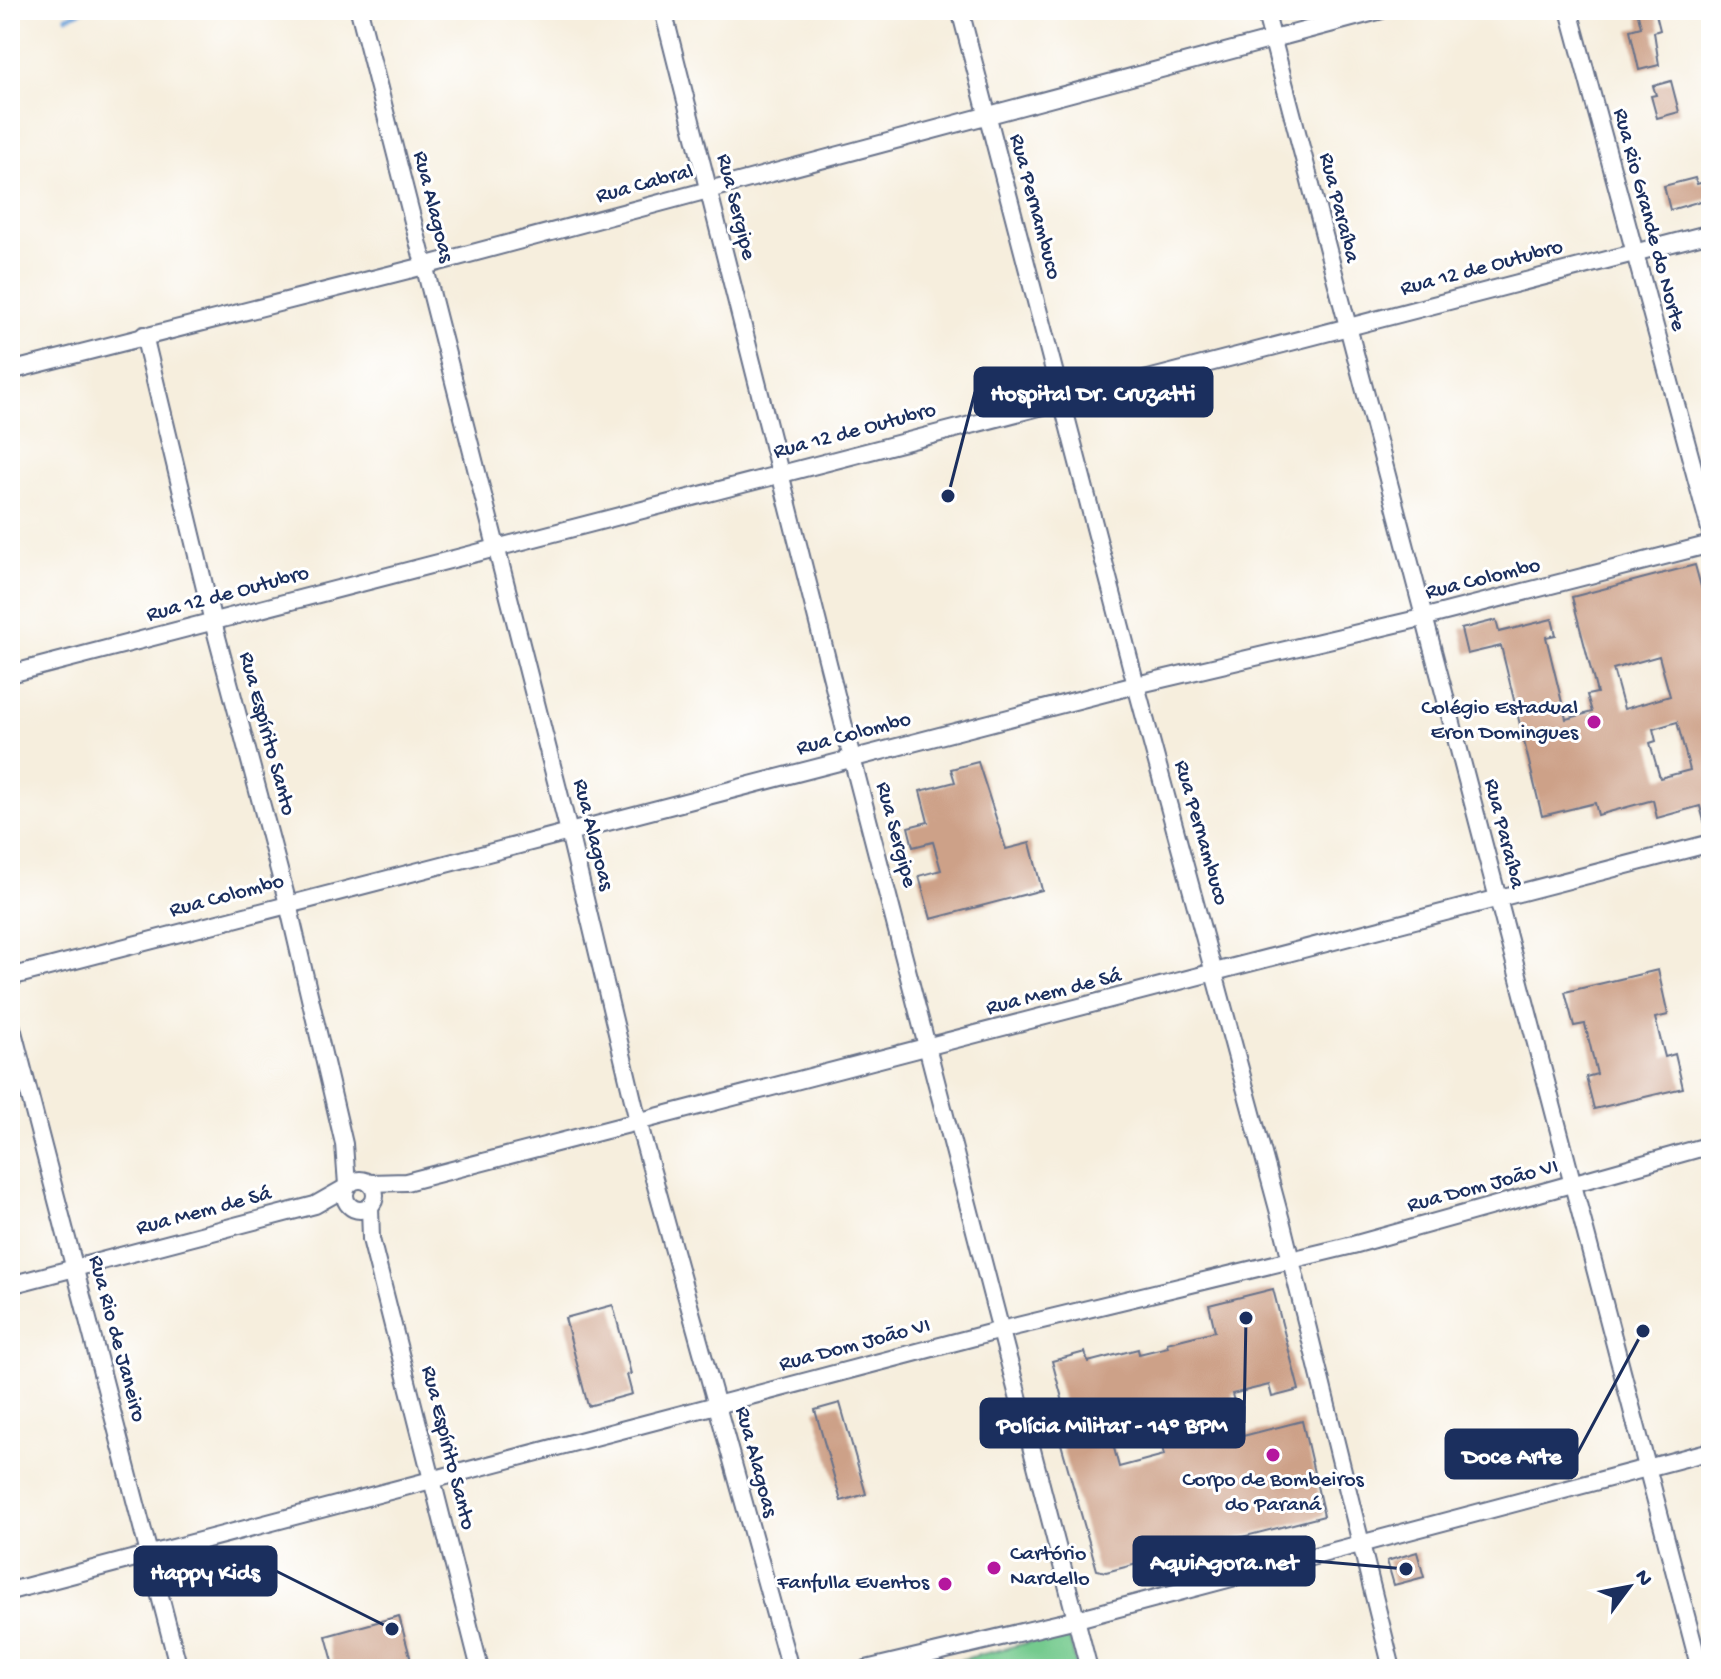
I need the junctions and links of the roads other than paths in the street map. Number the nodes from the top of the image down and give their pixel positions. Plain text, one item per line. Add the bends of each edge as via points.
1 (359, 10) edge
2 (663, 10) edge
3 (960, 10) edge
4 (1265, 10) edge
5 (1382, 10) edge
6 (1569, 10) edge
7 (1273, 39) junction
8 (987, 113) junction
9 (708, 191) junction
10 (1711, 233) edge
11 (1633, 253) junction
12 (424, 266) junction
13 (1346, 328) junction
14 (144, 335) junction
15 (10, 371) edge
16 (1062, 401) junction
17 (780, 475) junction
18 (1711, 533) edge
19 (1711, 544) edge
20 (495, 549) junction
21 (1426, 617) junction
22 (213, 622) junction
23 (10, 674) edge
24 (1136, 685) junction
25 (852, 758) junction
26 (569, 832) junction
27 (1711, 843) edge
28 (1497, 899) junction
29 (288, 904) junction
30 (1217, 974) junction
31 (10, 977) edge
32 (10, 1020) edge
33 (928, 1048) junction
34 (638, 1121) junction
35 (1711, 1145) edge
36 (406, 1182) junction
37 (357, 1184) junction
38 (1572, 1186) junction
39 (315, 1205) junction
40 (362, 1206) junction
41 (1290, 1260) junction
42 (75, 1269) junction
43 (10, 1285) edge
44 (1001, 1330) junction
45 (717, 1405) junction
46 (1711, 1451) edge
47 (1648, 1470) junction
48 (430, 1482) junction
49 (1358, 1543) junction
50 (151, 1555) junction
51 (10, 1591) edge
52 (1077, 1619) junction
53 (179, 1669) edge
54 (480, 1669) edge
55 (790, 1669) edge
56 (866, 1669) edge
57 (1089, 1669) edge
58 (1392, 1669) edge
59 (1700, 1669) edge

1 - 12 street, Rua Alagoas
2 - 9 street, Rua Sergipe
3 - 8 street, Rua Pernambuco
4 - 7 street, Rua Paraíba
5 - 7 street, Rua Cabral
6 - 11 street, Rua Rio Grande do Norte
7 - 8 street, Rua Cabral
7 - 13 street, Rua Paraíba
8 - 9 street, Rua Cabral
8 - 16 street, Rua Pernambuco
9 - 12 street, Rua Cabral
9 - 17 street, Rua Sergipe
10 - 11 street, Rua 12 de Outubro
11 - 13 street, Rua 12 de Outubro
11 - 18 street, Rua Rio Grande do Norte
12 - 14 street, Rua Cabral
12 - 20 street, Rua Alagoas
13 - 16 street, Rua 12 de Outubro
13 - 21 street, Rua Paraíba
14 - 15 street, Rua Cabral
14 - 22 street, Rua Espírito Santo
16 - 17 street, Rua 12 de Outubro
16 - 24 street, Rua Pernambuco
17 - 20 street, Rua 12 de Outubro
17 - 25 street, Rua Sergipe
19 - 21 street, Rua Colombo
20 - 22 street, Rua 12 de Outubro
20 - 26 street, Rua Alagoas
21 - 24 street, Rua Colombo
21 - 28 street, Rua Paraíba
22 - 23 street, Rua 12 de Outubro
22 - 29 street, Rua Espírito Santo
24 - 25 street, Rua Colombo
24 - 30 street, Rua Pernambuco
25 - 26 street, Rua Colombo
25 - 33 street, Rua Sergipe
26 - 29 street, Rua Colombo
26 - 34 street, Rua Alagoas
27 - 28 street, Rua Mem de Sá
28 - 30 street, Rua Mem de Sá
28 - 38 street, Rua Paraíba
29 - 31 street, Rua Colombo
29 - 37 street, Rua Espírito Santo
30 - 33 street, Rua Mem de Sá
30 - 41 street, Rua Pernambuco
32 - 42 street, Rua Rio de Janeiro
33 - 34 street, Rua Mem de Sá
33 - 44 street, Rua Sergipe
34 - 36 street, Rua Mem de Sá
34 - 45 street, Rua Alagoas
35 - 38 street, Rua Dom João VI
36 - 37 street, Rua Mem de Sá
36 - 40 street, Rua Mem de Sá
37 - 39 street, Rua Mem de Sá
37 - 40 street via 344,1195
37 - 40 street via 375,1191
38 - 41 street, Rua Dom João VI
38 - 47 street, Rua Paraíba
39 - 40 street, Rua Mem de Sá
39 - 42 street, Rua Mem de Sá
40 - 48 street, Rua Espírito Santo
41 - 44 street, Rua Dom João VI
41 - 49 street, Rua Pernambuco
42 - 43 street, Rua Mem de Sá
42 - 50 street, Rua Rio de Janeiro
44 - 45 street, Rua Dom João VI
44 - 52 street, Rua Sergipe
45 - 48 street, Rua Dom João VI
45 - 55 street, Rua Alagoas
46 - 47 street
47 - 49 street
47 - 59 street, Rua Paraíba
48 - 50 street, Rua Dom João VI
48 - 54 street, Rua Espírito Santo
49 - 52 street
49 - 58 street, Rua Pernambuco
50 - 51 street, Rua Dom João VI
50 - 53 street, Rua Rio de Janeiro
52 - 56 street
52 - 57 street, Rua Sergipe

